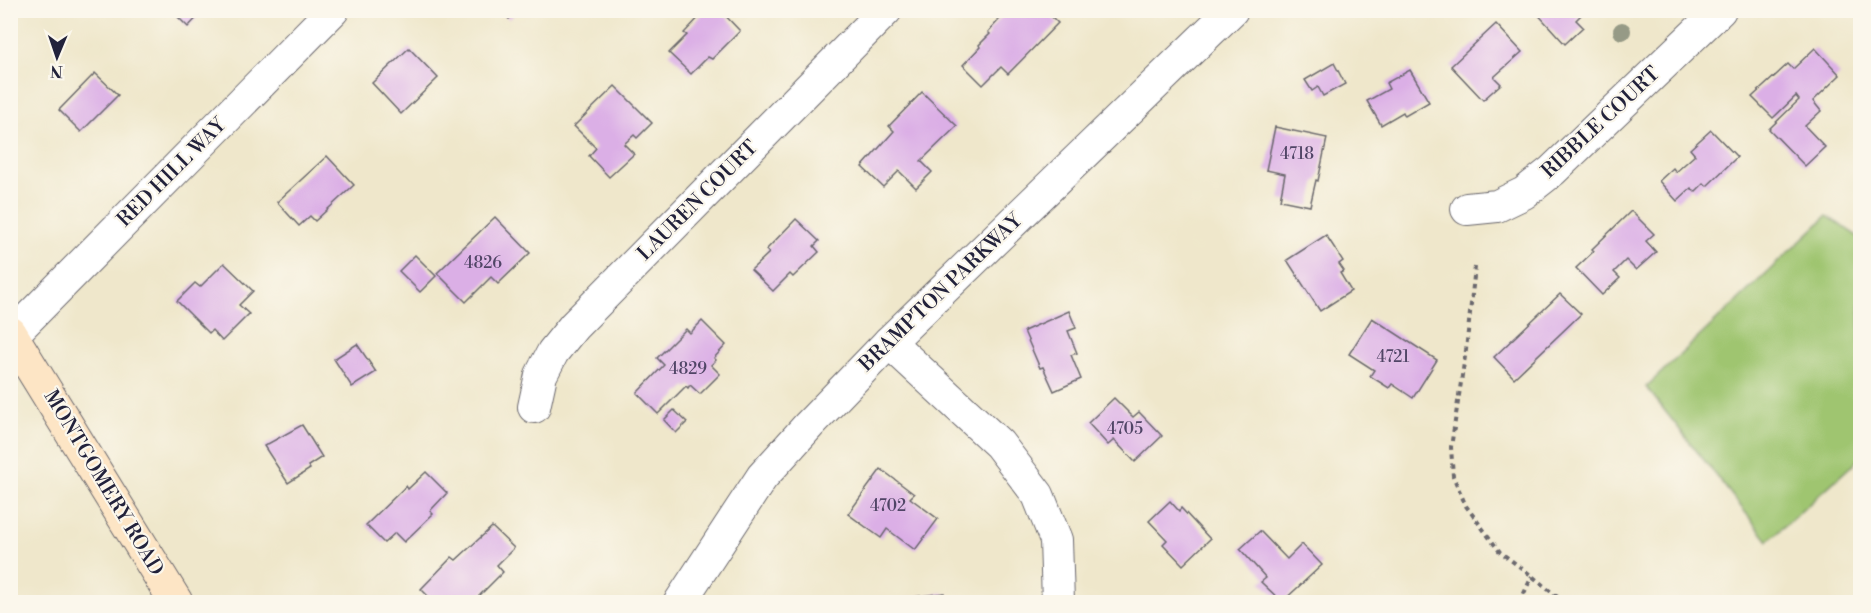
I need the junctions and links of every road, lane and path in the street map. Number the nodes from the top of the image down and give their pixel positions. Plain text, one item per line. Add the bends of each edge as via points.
1 (333, 10) edge
2 (886, 10) edge
3 (1232, 10) edge
4 (1720, 10) edge
5 (1467, 210) dead end
6 (1475, 267) dead end
7 (11, 334) edge
8 (889, 342) junction
9 (534, 407) dead end
10 (1532, 576) junction
11 (1556, 596) junction
12 (176, 603) edge
13 (680, 603) edge
14 (1058, 603) edge
15 (1520, 603) edge
16 (1546, 603) edge
17 (1568, 603) edge

1 - 7 street, RED HILL WAY
2 - 9 street, LAUREN COURT via 574,326 541,375
3 - 8 street, BRAMPTON PARKWAY
4 - 5 street, RIBBLE COURT via 1552,171 1524,193 1497,206
6 - 10 path via 1451,447 1453,476 1466,506 1500,552
7 - 12 main road, MONTGOMERY ROAD
8 - 13 street, BRAMPTON PARKWAY via 762,477
8 - 14 street via 999,444 1038,495 1056,540
10 - 11 path
10 - 15 path
11 - 16 path
11 - 17 path

